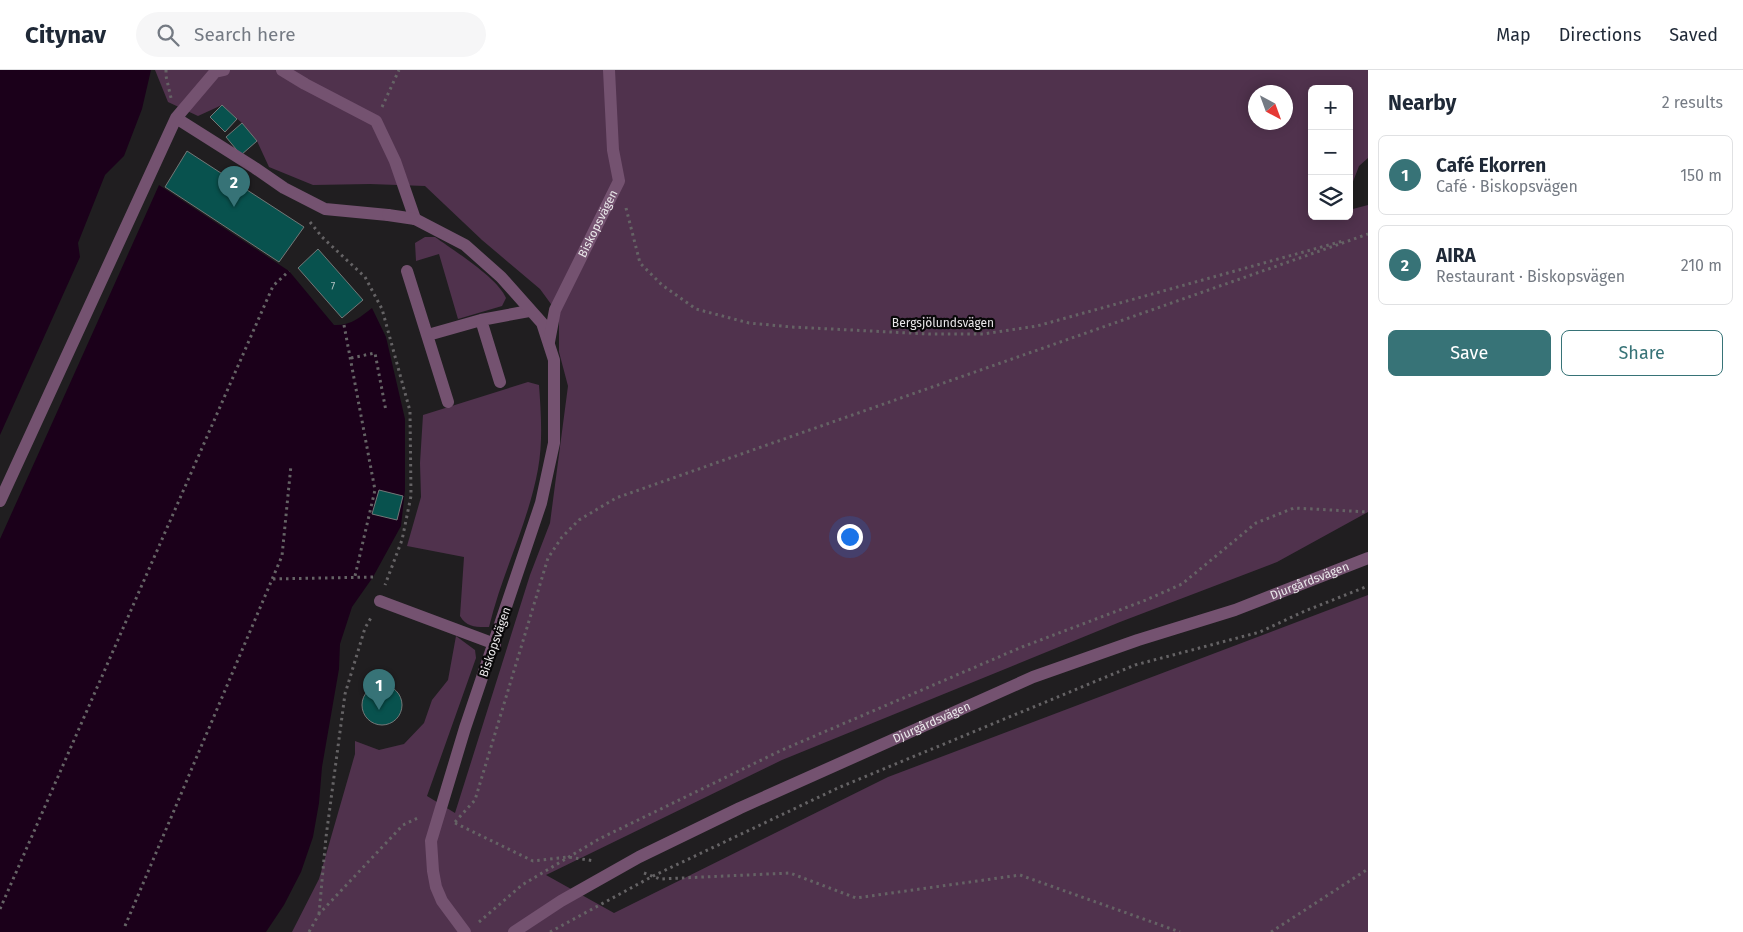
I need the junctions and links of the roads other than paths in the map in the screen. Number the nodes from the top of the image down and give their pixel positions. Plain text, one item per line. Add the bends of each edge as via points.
1 (224, 70) edge
2 (282, 70) edge
3 (609, 70) edge
4 (176, 118) junction
5 (415, 218) junction
6 (407, 271) dead end
7 (530, 311) junction
8 (481, 320) junction
9 (428, 335) junction
10 (549, 342) junction
11 (500, 382) dead end
12 (448, 402) dead end
13 (0, 501) edge
14 (1368, 558) edge
15 (380, 601) road end
16 (495, 644) junction
17 (470, 929) edge
18 (514, 932) edge

1 - 4 street via 215,72
2 - 5 street via 376,121 396,161
3 - 10 street, Biskopsvägen via 613,150 619,181 555,310
4 - 5 street, Biskopsvägen via 284,188 325,209
4 - 13 street
5 - 7 street, Biskopsvägen via 464,245 501,278
6 - 9 street
7 - 8 street
7 - 10 street, Biskopsvägen via 542,324
8 - 9 street
8 - 11 street
9 - 12 street
10 - 16 street, Biskopsvägen via 554,360 554,443 541,503
14 - 18 street, Djurgårdsvägen via 1235,610 1033,677 740,808 624,865
15 - 16 street
16 - 17 street, Biskopsvägen via 454,761 431,841 433,871 442,901

